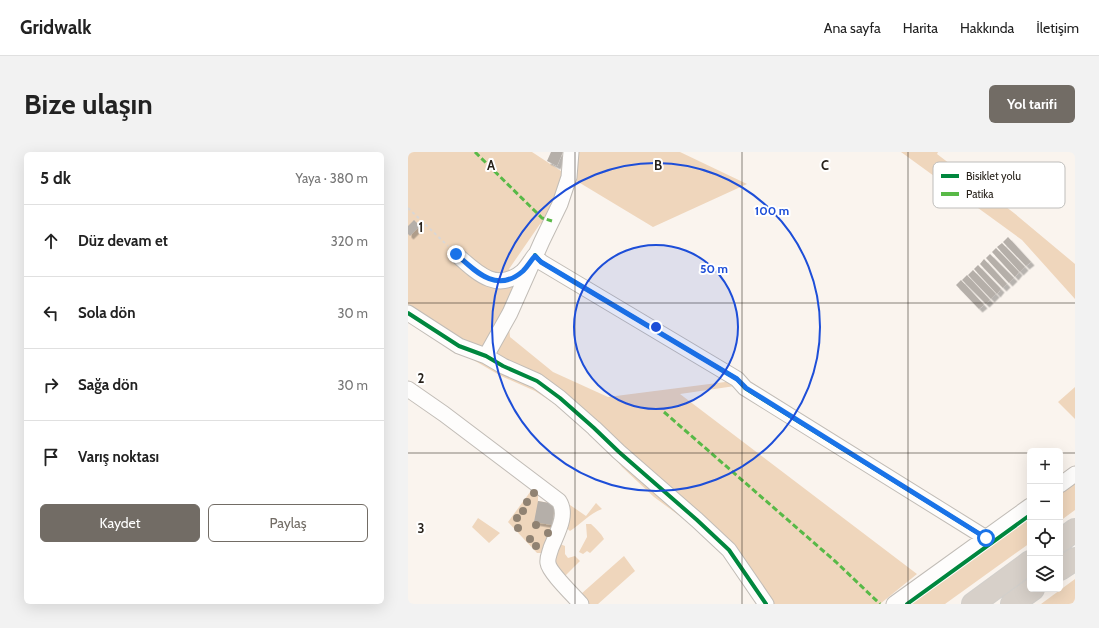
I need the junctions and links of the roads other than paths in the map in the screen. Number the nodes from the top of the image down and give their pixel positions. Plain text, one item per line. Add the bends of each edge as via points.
1 (571, 152) edge
2 (456, 254) road end
3 (535, 256) junction
4 (408, 313) edge
5 (486, 356) junction
6 (408, 389) edge
7 (1075, 474) edge
8 (1063, 482) edge
9 (1027, 508) edge
10 (1075, 530) edge
11 (986, 538) junction
12 (1063, 539) edge
13 (1075, 559) edge
14 (1027, 564) edge
15 (1063, 567) edge
16 (1029, 592) edge
17 (580, 604) edge
18 (766, 604) edge
19 (894, 604) edge
20 (973, 604) edge
21 (1012, 604) edge

1 - 3 street via 569,177 560,204
2 - 3 street via 477,273 502,282 524,270
3 - 5 street via 510,313
3 - 11 street via 541,262 737,379 746,388
4 - 5 street via 459,346
5 - 18 street via 537,381 594,428 729,550
6 - 17 street via 559,501 563,507 563,516 548,563 552,572
7 - 8 street
9 - 11 street
10 - 12 highway
11 - 19 street
13 - 15 highway
14 - 20 highway
16 - 21 highway

